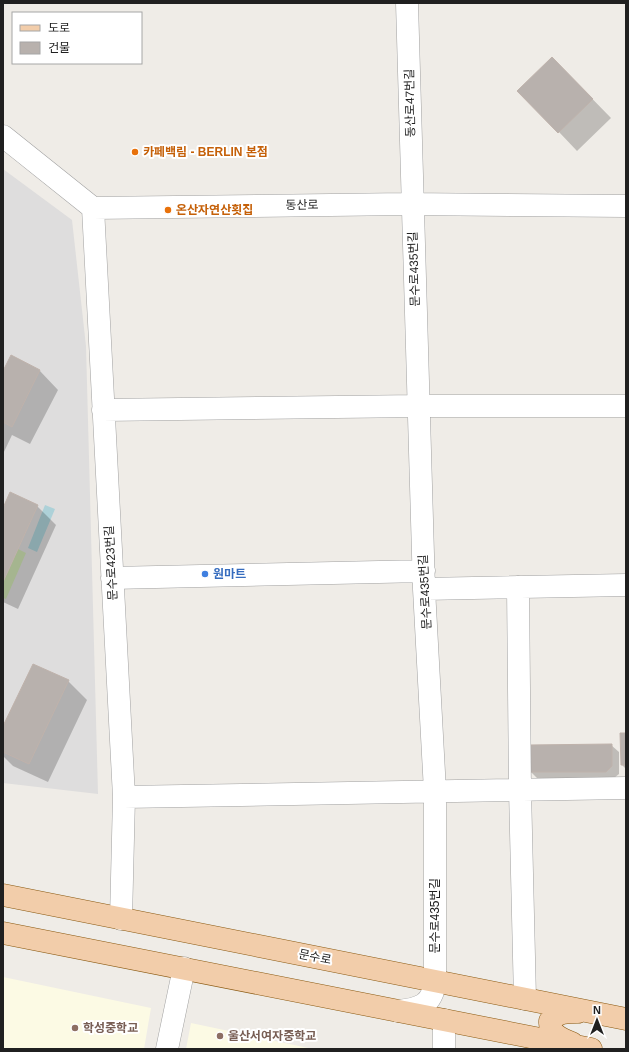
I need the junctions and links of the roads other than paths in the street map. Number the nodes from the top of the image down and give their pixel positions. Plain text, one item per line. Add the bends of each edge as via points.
1 (407, 3) edge
2 (3, 136) edge
3 (412, 204) junction
4 (626, 206) edge
5 (93, 208) junction
6 (419, 406) junction
7 (626, 406) edge
8 (103, 410) junction
9 (112, 578) junction
10 (424, 580) junction
11 (626, 585) edge
12 (518, 587) junction
13 (626, 788) edge
14 (520, 790) junction
15 (436, 791) junction
16 (124, 797) junction
17 (3, 895) edge
18 (121, 919) junction
19 (3, 933) edge
20 (184, 968) junction
21 (436, 981) junction
22 (525, 999) junction
23 (398, 1011) junction
24 (600, 1014) junction
25 (626, 1019) edge
26 (444, 1020) junction
27 (167, 1049) edge
28 (444, 1049) edge
29 (591, 1049) edge

1 - 3 street, 동산로47번길
2 - 5 street
3 - 4 street, 동산로
3 - 5 street, 동산로
3 - 6 street, 문수로435번길
5 - 8 street, 문수로423번길
6 - 7 street
6 - 8 street
6 - 10 street, 문수로435번길
8 - 9 street, 문수로423번길
9 - 10 street
9 - 16 street, 문수로423번길
10 - 12 street
10 - 15 street, 문수로435번길
11 - 12 street
12 - 14 street
13 - 14 street
14 - 15 street
14 - 22 street
15 - 16 street
15 - 21 street, 문수로435번길
16 - 18 street, 문수로423번길
17 - 18 main road, 문수로
18 - 21 main road, 문수로
19 - 20 main road
20 - 23 main road
20 - 27 street
21 - 22 main road, 문수로
21 - 23 street, 문수로435번길 via 433,994 425,1004
22 - 24 main road, 문수로
23 - 26 main road
24 - 25 main road, 문수로
24 - 29 main road via 566,1012 556,1015 550,1021 550,1030 558,1037
26 - 28 street
26 - 29 main road

